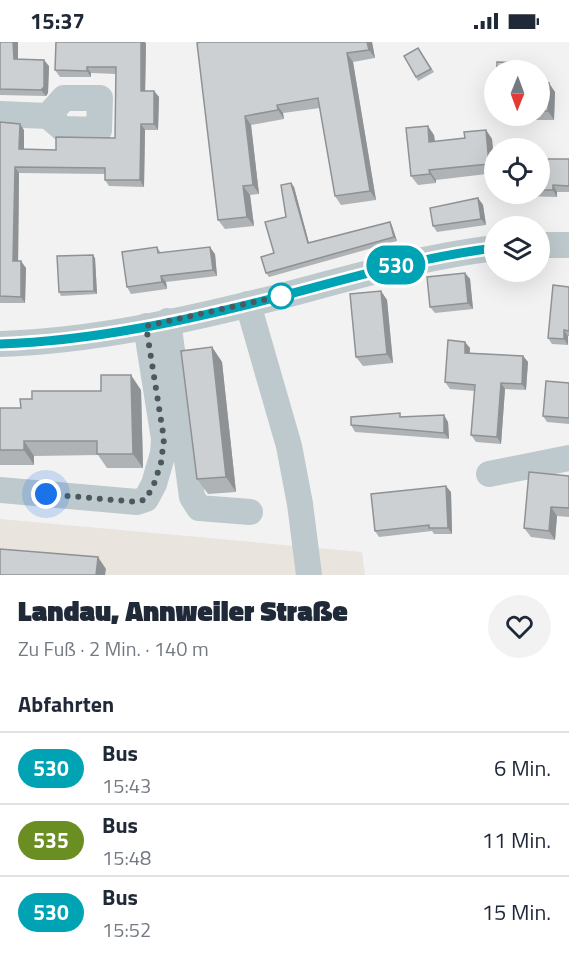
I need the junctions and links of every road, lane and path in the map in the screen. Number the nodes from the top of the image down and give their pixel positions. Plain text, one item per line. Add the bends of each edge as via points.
1 (0, 114) edge
2 (48, 116) dead end
3 (550, 245) edge
4 (569, 245) edge
5 (484, 250) edge
6 (248, 304) junction
7 (157, 324) junction
8 (0, 344) edge
9 (569, 458) edge
10 (489, 474) dead end
11 (0, 490) edge
12 (250, 512) dead end
13 (309, 575) edge

1 - 2 street
3 - 4 street
5 - 6 street via 407,262
6 - 7 street
6 - 13 street via 289,446
7 - 8 street via 74,339
7 - 11 street via 164,439 161,463 146,499 137,502
7 - 12 street via 192,497 199,508
9 - 10 street

